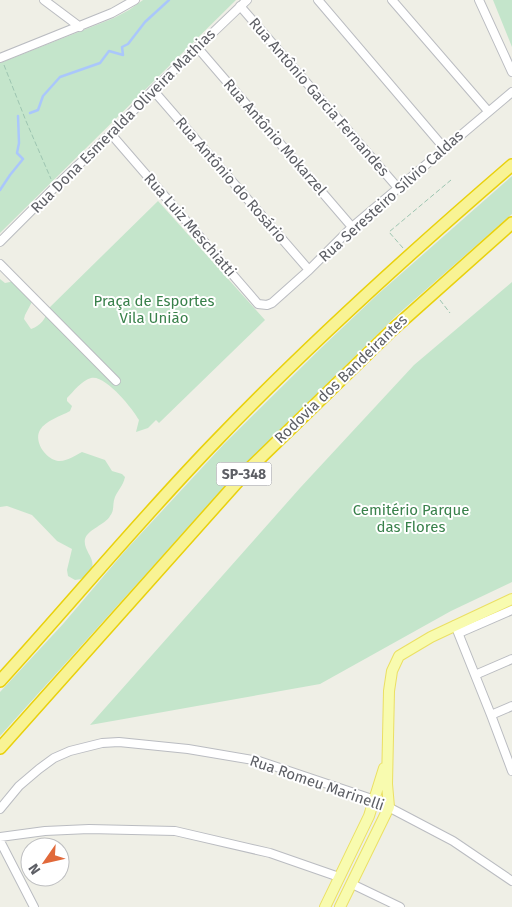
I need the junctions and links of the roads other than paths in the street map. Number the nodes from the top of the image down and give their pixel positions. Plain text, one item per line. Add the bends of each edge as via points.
1 (44, 0) edge
2 (135, 0) edge
3 (247, 0) edge
4 (318, 0) edge
5 (392, 0) edge
6 (479, 0) edge
7 (240, 6) junction
8 (80, 27) junction
9 (197, 47) junction
10 (0, 56) edge
11 (512, 72) edge
12 (153, 90) junction
13 (512, 92) edge
14 (488, 110) junction
15 (111, 134) junction
16 (445, 149) junction
17 (512, 164) edge
18 (398, 188) junction
19 (512, 223) edge
20 (352, 227) junction
21 (0, 242) edge
22 (0, 264) edge
23 (309, 270) junction
24 (272, 302) joint
25 (116, 381) dead end
26 (512, 599) edge
27 (512, 610) edge
28 (457, 629) junction
29 (512, 659) edge
30 (476, 675) junction
31 (0, 681) edge
32 (512, 706) edge
33 (491, 714) junction
34 (0, 748) edge
35 (509, 754) edge
36 (388, 758) junction
37 (512, 771) edge
38 (375, 800) junction
39 (389, 807) junction
40 (0, 809) edge
41 (0, 839) edge
42 (339, 877) junction
43 (512, 881) edge
44 (352, 884) junction
45 (34, 907) edge
46 (324, 907) edge
47 (340, 907) edge
48 (400, 907) edge

1 - 8 street
2 - 8 street
3 - 7 street, Rua Dona Esmeralda Oliveira Mathias
4 - 16 street
5 - 14 street
6 - 11 street
7 - 9 street, Rua Dona Esmeralda Oliveira Mathias
7 - 18 street, Rua Antônio Garcia Fernandes
8 - 10 street
9 - 12 street, Rua Dona Esmeralda Oliveira Mathias
9 - 20 street, Rua Antônio Mokarzel
12 - 15 street, Rua Dona Esmeralda Oliveira Mathias
12 - 23 street, Rua Antônio do Rosário
13 - 14 street, Rua Seresteiro Sílvio Caldas
14 - 16 street, Rua Seresteiro Sílvio Caldas
15 - 21 street, Rua Dona Esmeralda Oliveira Mathias
15 - 24 street, Rua Luiz Meschiatti via 258,304
16 - 18 street, Rua Seresteiro Sílvio Caldas
17 - 31 highway, SP-348 via 408,255 216,440
18 - 20 street, Rua Seresteiro Sílvio Caldas
19 - 34 highway, Rodovia dos Bandeirantes / SP-348 via 433,292 248,470
20 - 23 street, Rua Seresteiro Sílvio Caldas
22 - 25 street
23 - 24 street, Rua Seresteiro Sílvio Caldas
26 - 28 main road
27 - 28 street
28 - 30 street
28 - 36 main road via 412,647 399,656 392,671 389,691
29 - 30 street
30 - 33 street
32 - 33 street
33 - 35 street
35 - 37 street
36 - 38 main road
36 - 39 main road
38 - 39 street, Rua Romeu Marinelli
38 - 40 street, Rua Romeu Marinelli via 259,761 152,744 118,742 102,743 54,758 19,786
38 - 42 main road
39 - 43 street, Rua Romeu Marinelli via 453,841
39 - 44 main road
41 - 42 street via 89,829 175,831 270,853
41 - 45 street
42 - 46 main road
44 - 47 main road
44 - 48 street

